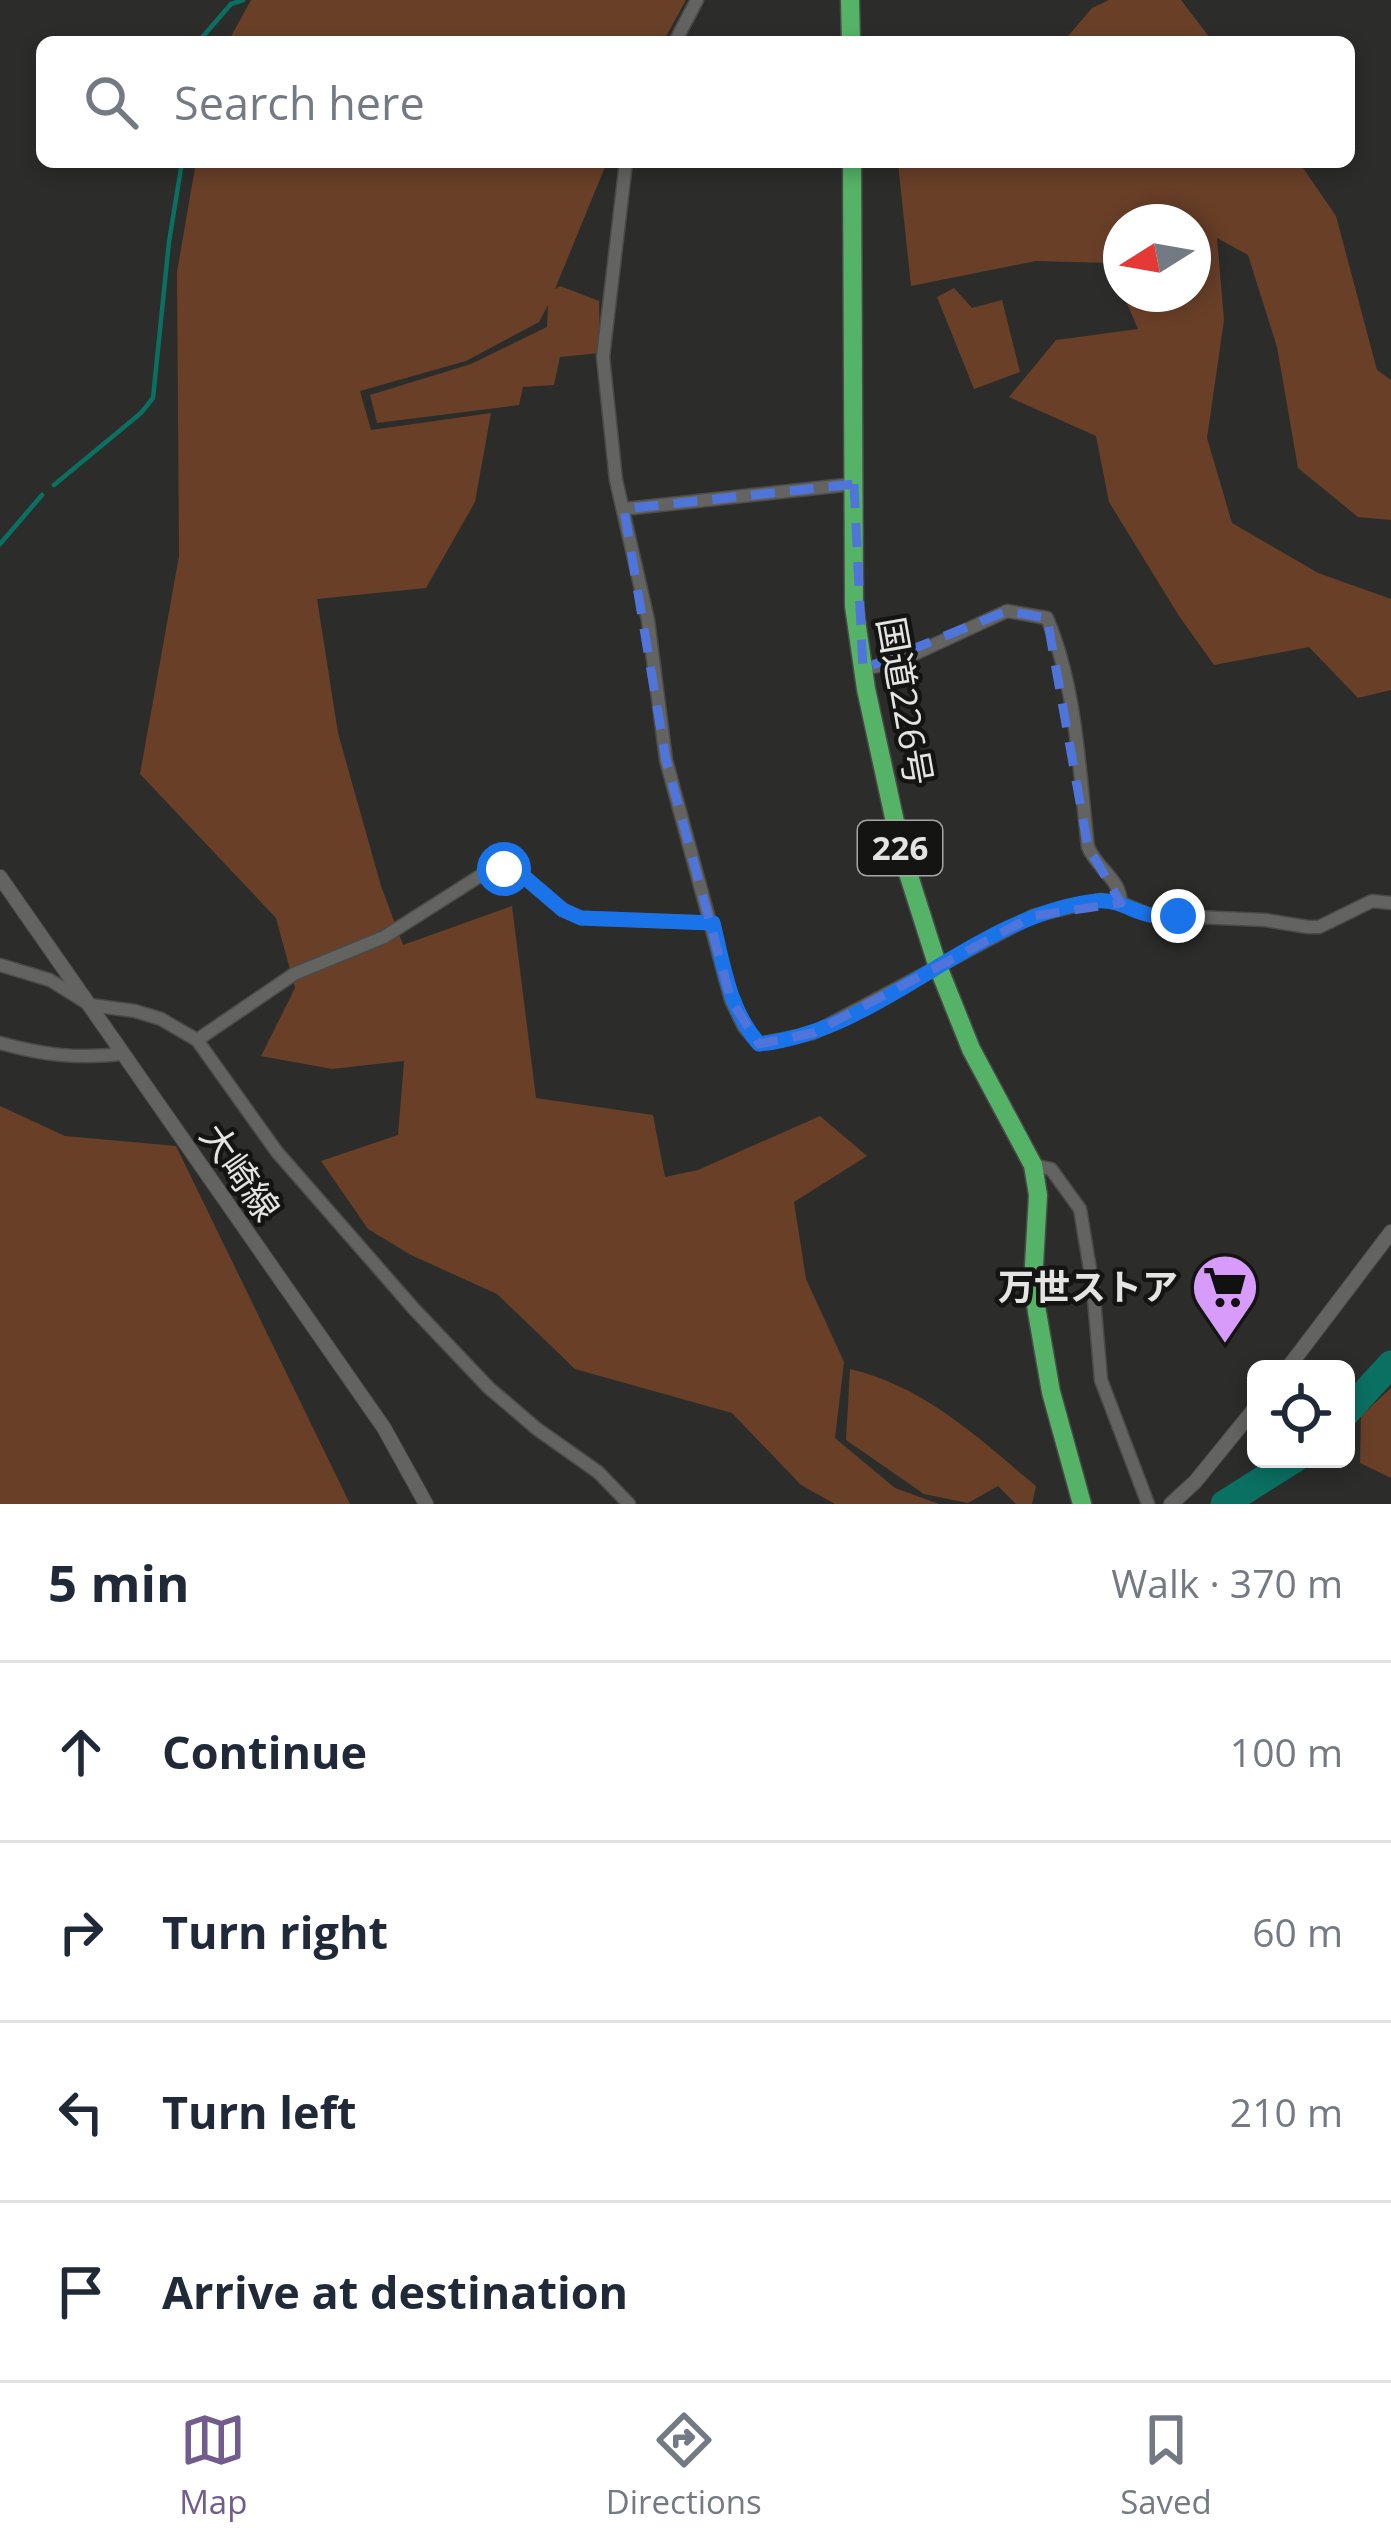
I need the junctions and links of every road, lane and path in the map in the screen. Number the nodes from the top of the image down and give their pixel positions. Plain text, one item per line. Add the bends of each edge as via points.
1 (697, 0) edge
2 (850, 0) edge
3 (678, 36) edge
4 (850, 36) edge
5 (625, 168) edge
6 (851, 168) edge
7 (854, 484) junction
8 (624, 509) junction
9 (863, 669) junction
10 (0, 877) edge
11 (1121, 903) junction
12 (1391, 903) edge
13 (713, 923) junction
14 (938, 964) junction
15 (0, 965) edge
16 (90, 1005) junction
17 (197, 1040) junction
18 (0, 1042) edge
19 (122, 1054) junction
20 (1034, 1165) junction
21 (1391, 1232) edge
22 (1294, 1360) edge
23 (1247, 1418) edge
24 (426, 1504) edge
25 (628, 1504) edge
26 (1082, 1504) edge
27 (1148, 1504) edge
28 (1171, 1504) edge

1 - 3 street
2 - 4 highway
5 - 8 street via 603,357
6 - 7 highway, 国道226号 / 226
7 - 8 street
7 - 9 highway, 国道226号 / 226
8 - 13 street via 666,760
9 - 11 street via 897,662 1007,610 1047,618 1076,742 1088,847
9 - 14 highway, 国道226号 / 226 via 902,854
10 - 16 street, 大崎線
11 - 12 street via 1150,915 1308,927 1372,901
11 - 14 street via 1033,916
13 - 14 street via 731,1000 759,1044 813,1033
13 - 17 street via 581,918 515,869 494,870 384,938 294,974
14 - 20 highway, 国道226号 / 226 via 971,1049
15 - 16 street via 50,980
16 - 17 street via 161,1019
16 - 19 street, 大崎線
17 - 25 street via 277,1152 414,1309 489,1388
18 - 19 street via 45,1056
19 - 24 street, 大崎線 via 384,1428
20 - 26 highway, 国道226号 / 226 via 1033,1283 1051,1393
20 - 27 street via 1051,1168 1080,1209 1101,1380
21 - 22 street
23 - 28 street

